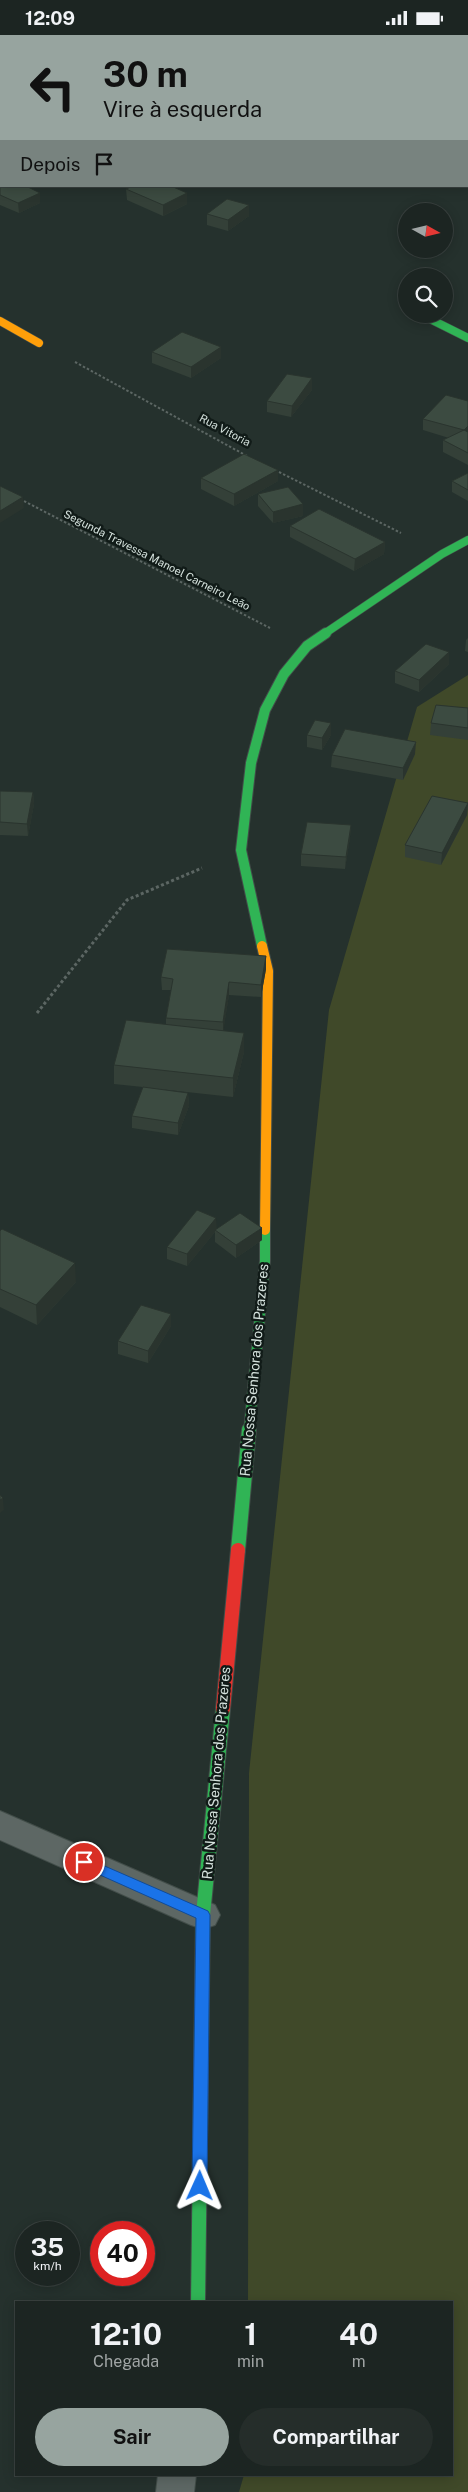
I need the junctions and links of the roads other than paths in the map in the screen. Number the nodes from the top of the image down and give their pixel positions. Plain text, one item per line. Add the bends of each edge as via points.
1 (0, 321) edge
2 (438, 323) edge
3 (468, 338) edge
4 (39, 343) road end
5 (468, 540) edge
6 (0, 1825) edge
7 (203, 1915) junction
8 (198, 2301) edge
9 (177, 2476) edge
10 (175, 2492) edge

1 - 4 street
2 - 3 street
5 - 7 street, Rua Nossa Senhora dos Prazeres via 442,554 307,646 284,674 265,710 251,763 241,850 268,971 265,1261
6 - 7 street
7 - 8 street, Rua Nossa Senhora dos Prazeres
9 - 10 street

